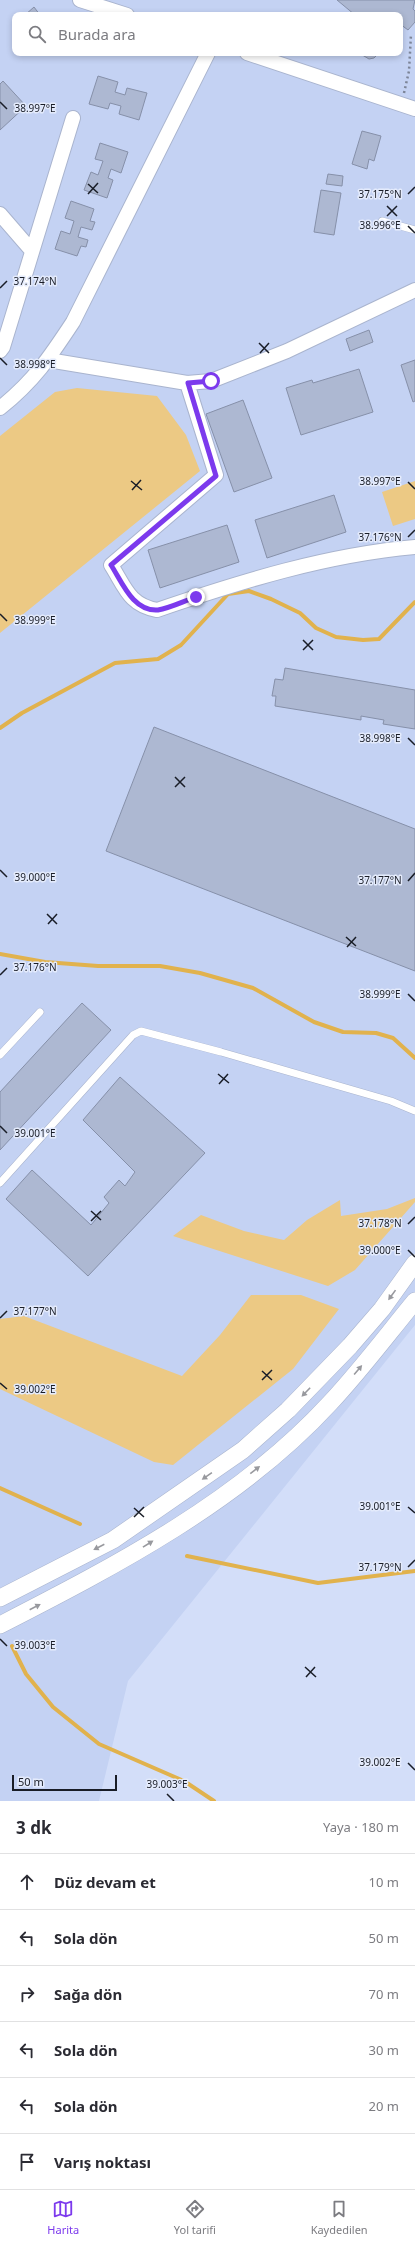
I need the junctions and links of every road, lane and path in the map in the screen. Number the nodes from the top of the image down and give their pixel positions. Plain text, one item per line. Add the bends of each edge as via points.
1 (80, 0) edge
2 (118, 12) edge
3 (411, 34) dead end
4 (206, 56) edge
5 (256, 56) edge
6 (402, 103) junction
7 (415, 109) edge
8 (72, 118) dead end
9 (0, 214) edge
10 (382, 221) dead end
11 (415, 230) edge
12 (32, 251) junction
13 (415, 290) edge
14 (0, 351) edge
15 (48, 360) junction
16 (188, 383) junction
17 (0, 408) edge
18 (415, 547) edge
19 (40, 1012) dead end
20 (0, 1055) edge
21 (415, 1111) edge
22 (0, 1183) edge
23 (415, 1263) edge
24 (415, 1301) edge
25 (0, 1598) edge
26 (0, 1625) edge

1 - 2 street
3 - 6 path via 409,71
4 - 15 street via 73,322
5 - 6 street
6 - 7 street
8 - 12 street
9 - 12 street
10 - 11 lane
12 - 14 street
13 - 16 street via 287,351 211,381
15 - 16 street
15 - 17 street via 27,385
16 - 18 street via 216,476 111,565 134,601 146,608 158,610 320,561 371,551
19 - 20 lane
21 - 22 lane via 390,1101 141,1031 132,1035
23 -> 25 street via 382,1309 350,1346 288,1410 244,1450 113,1540
26 -> 24 street via 93,1577 193,1516 235,1486 277,1453 329,1404

